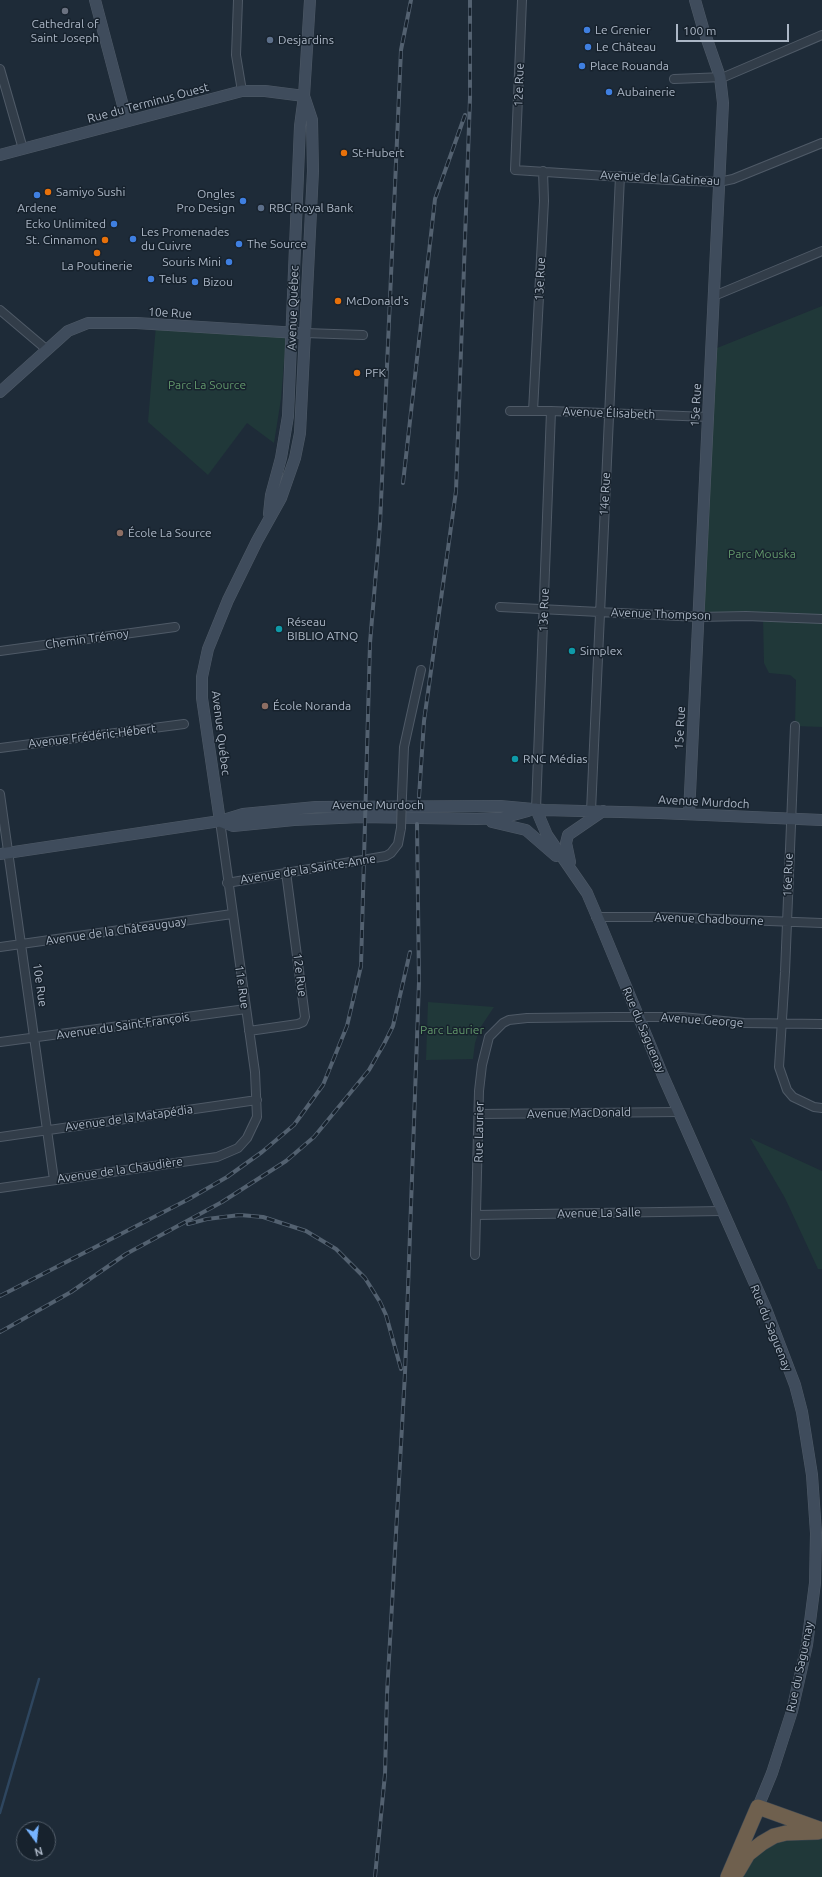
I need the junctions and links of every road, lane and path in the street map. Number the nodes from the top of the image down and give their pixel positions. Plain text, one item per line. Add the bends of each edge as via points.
1 (95, 0) edge
2 (238, 0) edge
3 (310, 0) edge
4 (522, 0) edge
5 (695, 0) edge
6 (822, 35) edge
7 (0, 69) edge
8 (720, 77) junction
9 (674, 79) dead end
10 (242, 91) junction
11 (304, 96) junction
12 (127, 121) junction
13 (822, 143) edge
14 (23, 149) junction
15 (0, 155) edge
16 (515, 170) joint
17 (543, 172) junction
18 (620, 176) junction
19 (719, 182) junction
20 (822, 251) edge
21 (714, 296) junction
22 (0, 310) edge
23 (292, 332) junction
24 (305, 333) junction
25 (364, 335) dead end
26 (46, 349) junction
27 (0, 392) edge
28 (510, 411) dead end
29 (533, 411) junction
30 (551, 411) junction
31 (609, 413) junction
32 (708, 417) junction
33 (269, 517) junction
34 (500, 607) dead end
35 (544, 609) junction
36 (600, 612) junction
37 (698, 617) junction
38 (822, 619) edge
39 (175, 627) dead end
40 (0, 651) edge
41 (420, 670) dead end
42 (184, 724) dead end
43 (795, 726) dead end
44 (0, 748) edge
45 (0, 794) edge
46 (536, 809) junction
47 (590, 811) junction
48 (603, 811) junction
49 (689, 814) junction
50 (467, 819) junction
51 (791, 819) junction
52 (822, 820) edge
53 (220, 821) junction
54 (4, 854) edge
55 (286, 872) junction
56 (576, 877) junction
57 (227, 883) junction
58 (232, 914) junction
59 (596, 917) junction
60 (786, 920) junction
61 (822, 922) edge
62 (21, 944) junction
63 (0, 947) edge
64 (246, 1009) junction
65 (638, 1017) junction
66 (509, 1020) joint
67 (782, 1024) junction
68 (822, 1024) edge
69 (249, 1031) junction
70 (34, 1038) junction
71 (0, 1042) edge
72 (257, 1100) junction
73 (822, 1108) edge
74 (679, 1112) junction
75 (480, 1114) junction
76 (47, 1130) junction
77 (0, 1137) edge
78 (238, 1148) joint
79 (54, 1180) junction
80 (0, 1188) edge
81 (722, 1211) junction
82 (476, 1215) junction
83 (475, 1255) dead end
84 (758, 1807) junction
85 (822, 1831) edge
86 (728, 1877) edge
87 (734, 1877) edge

1 - 12 main road
2 - 10 street via 236,55
3 - 11 main road, Avenue Québec
4 - 16 street, 12e Rue
5 - 8 main road, 15e Rue
6 - 8 street
7 - 14 street
8 - 9 street
8 - 19 main road, 15e Rue via 723,103
10 - 11 main road, Rue du Terminus Ouest
10 - 12 main road, Rue du Terminus Ouest
11 - 23 main road, Avenue Québec via 300,126
11 - 24 main road, Avenue Québec via 312,120 313,171
12 - 14 main road, Rue du Terminus Ouest
13 - 19 street, Avenue de la Gatineau via 733,179
14 - 15 main road, Rue du Terminus Ouest
16 - 17 street, Avenue de la Gatineau
17 - 18 street, Avenue de la Gatineau
17 - 29 street, 13e Rue via 544,201
18 - 19 street, Avenue de la Gatineau
18 - 31 street, 14e Rue
19 - 21 main road, 15e Rue
20 - 21 street
21 - 32 main road, 15e Rue
22 - 26 street
23 - 24 main road, 10e Rue
23 - 26 main road, 10e Rue via 136,323 88,323 68,331
23 - 33 main road, Avenue Québec via 287,427 271,495
24 - 25 street, 10e Rue
24 - 33 main road, Avenue Québec via 298,444 281,498
26 - 27 main road, 10e Rue
28 - 29 street, Avenue Élisabeth
29 - 30 street, Avenue Élisabeth
30 - 31 street, Avenue Élisabeth
30 - 35 street, 13e Rue
31 - 32 street, Avenue Élisabeth
31 - 36 street, 14e Rue
32 - 37 main road, 15e Rue
33 - 53 main road, Avenue Québec via 214,632 202,677 202,698
34 - 35 street, Avenue Thompson
35 - 36 street, Avenue Thompson
35 - 46 street, 13e Rue
36 - 37 street, Avenue Thompson
36 - 47 street, 14e Rue
37 - 38 street, Avenue Thompson
37 - 49 main road, 15e Rue
39 - 40 street, Chemin Trémoy
41 - 55 street, Avenue de la Sainte-Anne, bridge via 404,747 401,828 398,844 386,856
42 - 44 street, Avenue Frédéric-Hébert
43 - 51 street, 16e Rue
45 - 54 street, 10e Rue
46 - 47 main road, Avenue Murdoch
46 - 50 main road, Avenue Murdoch via 502,818
46 - 53 main road, Avenue Murdoch via 500,806 316,806 243,814
46 - 56 main road, Rue du Saguenay via 547,834
47 - 48 main road, Avenue Murdoch
48 - 49 main road, Avenue Murdoch
48 - 56 main road via 568,835 568,857
49 - 51 main road, Avenue Murdoch
50 - 53 main road, Avenue Murdoch via 353,817 233,826
50 - 56 main road via 526,830 553,852
51 - 52 main road, Avenue Murdoch
51 - 60 street, 16e Rue
53 - 54 main road, Avenue Murdoch
53 - 57 street, 11e Rue
54 - 62 street, 10e Rue
55 - 57 street, Avenue de la Sainte-Anne
55 - 69 street, 12e Rue via 305,1017 303,1022 298,1024
56 - 59 main road, Rue du Saguenay
57 - 58 street, 11e Rue
58 - 62 street, Avenue de la Châteauguay
58 - 64 street, 11e Rue
59 - 60 street, Avenue Chadbourne
59 - 65 main road, Rue du Saguenay
60 - 61 street, Avenue Chadbourne
60 - 67 street, 16e Rue
62 - 63 street, Avenue de la Châteauguay
62 - 70 street, 10e Rue
64 - 69 street, 11e Rue
64 - 70 street, Avenue du Saint-François
65 - 66 street, Avenue George
65 - 67 street, Avenue George via 682,1017
65 - 74 main road, Rue du Saguenay
66 - 75 street, Rue Laurier via 490,1037 486,1045 479,1091
67 - 68 street, Avenue George
67 - 73 street, 16e Rue via 779,1067 787,1090 793,1097
69 - 72 street, 11e Rue
70 - 71 street, Avenue du Saint-François
70 - 76 street, 10e Rue
72 - 76 street, Avenue de la Matapédia
72 - 78 street, 11e Rue via 255,1124
74 - 75 street, Avenue MacDonald
74 - 81 main road, Rue du Saguenay
75 - 82 street, Rue Laurier
76 - 77 street, Avenue de la Matapédia
76 - 79 street, 10e Rue
78 - 79 street, Avenue de la Chaudière via 217,1157
79 - 80 street, Avenue de la Chaudière
81 - 82 street, Avenue La Salle
81 - 84 main road, Rue du Saguenay via 766,1309 795,1385 808,1439 816,1534 816,1565 807,1645 792,1711
82 - 83 street, Rue Laurier
84 - 85 highway
84 - 86 highway, Rue du Saguenay
85 - 87 highway via 774,1836 748,1854

